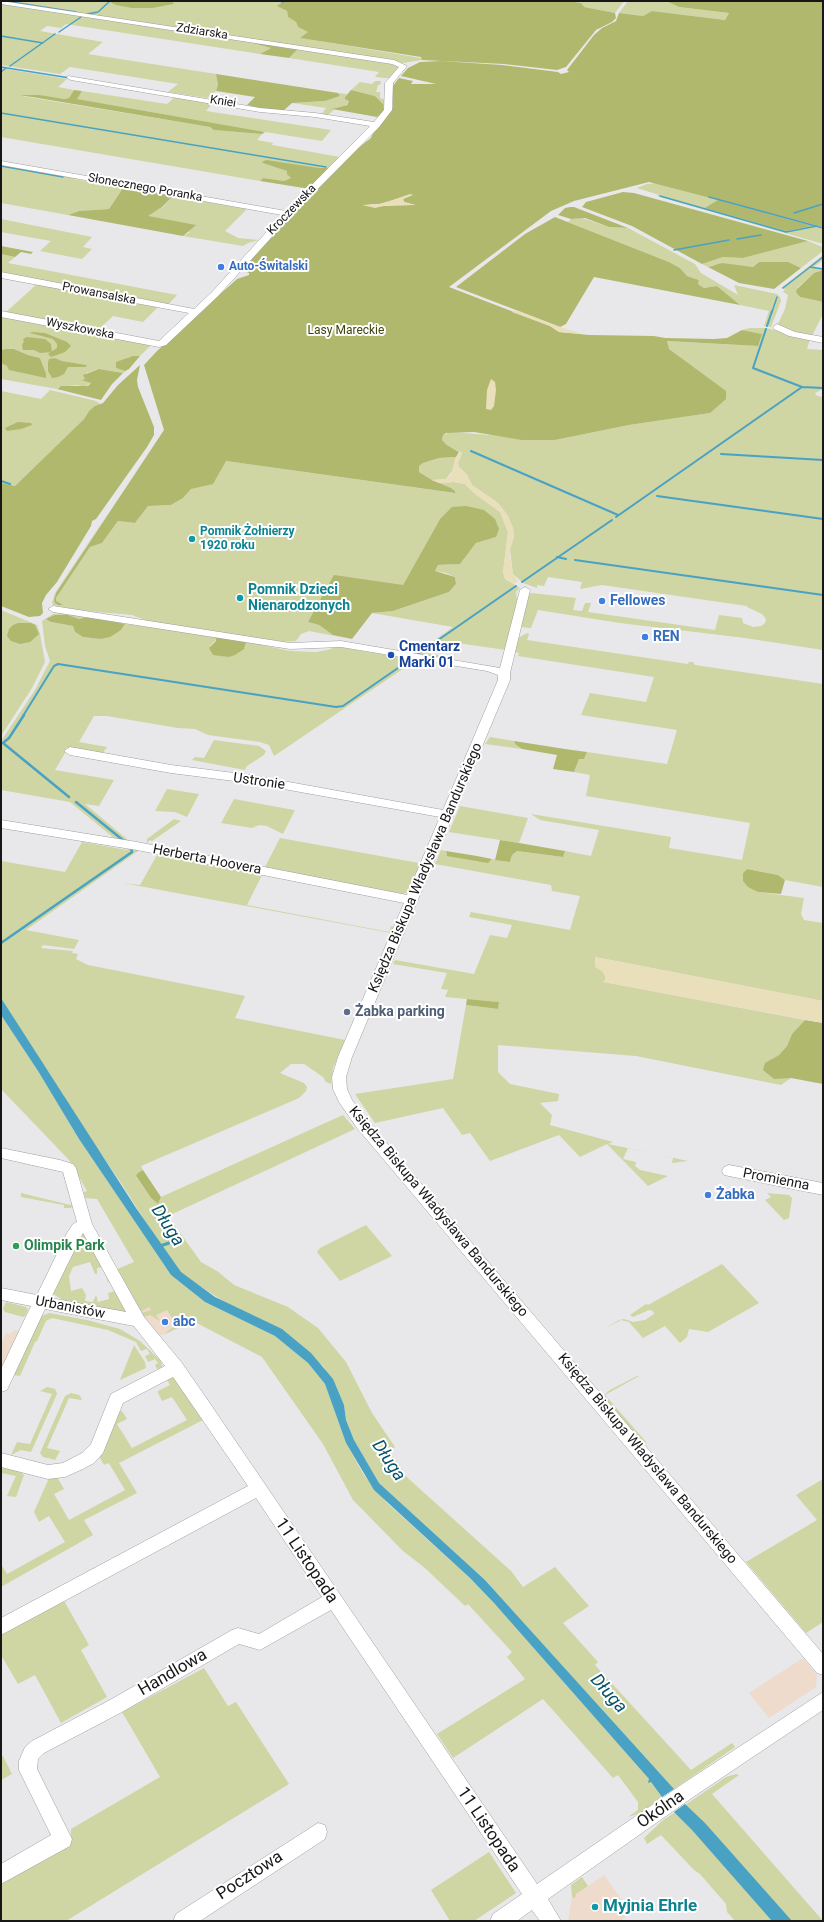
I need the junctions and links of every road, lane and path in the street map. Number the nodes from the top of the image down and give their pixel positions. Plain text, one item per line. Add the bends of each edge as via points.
1 (1, 2) edge
2 (402, 65) joint
3 (71, 78) dead end
4 (376, 124) junction
5 (1, 163) edge
6 (288, 214) junction
7 (1, 275) edge
8 (196, 312) junction
9 (1, 314) edge
10 (777, 327) dead end
11 (823, 340) edge
12 (159, 344) joint
13 (525, 590) dead end
14 (53, 609) dead end
15 (504, 673) junction
16 (70, 751) dead end
17 (448, 814) junction
18 (1, 824) edge
19 (412, 900) junction
20 (1, 1153) edge
21 (729, 1171) dead end
22 (823, 1189) edge
23 (85, 1224) junction
24 (1, 1294) edge
25 (40, 1303) junction
26 (139, 1321) junction
27 (176, 1368) junction
28 (1, 1383) edge
29 (1, 1460) edge
30 (258, 1489) junction
31 (332, 1600) junction
32 (1, 1627) edge
33 (823, 1667) edge
34 (823, 1700) edge
35 (318, 1832) dead end
36 (1, 1875) edge
37 (534, 1898) junction
38 (183, 1921) edge
39 (500, 1921) edge
40 (551, 1921) edge

1 - 2 street, Zdziarska
2 - 4 street, Kroczewska via 403,68 389,83 388,110
3 - 4 street, Kniei via 278,112
4 - 6 street, Kroczewska
5 - 6 street, Słonecznego Poranka
6 - 8 street, Kroczewska via 216,294
7 - 8 street, Prowansalska
8 - 12 street, Kroczewska
9 - 12 street, Wyszkowska
10 - 11 street via 792,334
13 - 15 street, Księdza Biskupa Władysława Bandurskiego
14 - 15 street via 290,646 341,644 488,668
15 - 17 street, Księdza Biskupa Władysława Bandurskiego via 504,680
16 - 17 street, Ustronie via 171,769 245,778
17 - 19 street, Księdza Biskupa Władysława Bandurskiego
18 - 19 street, Herberta Hoovera via 137,846
19 - 33 street, Księdza Biskupa Władysława Bandurskiego via 343,1064 339,1080 343,1098 362,1124
20 - 23 street, 11 Listopada via 68,1168 78,1194
21 - 22 street, Promienna
23 - 25 street via 78,1228 72,1237
23 - 26 street, 11 Listopada
24 - 25 street, Urbanistów
25 - 26 street, Urbanistów
25 - 28 street
26 - 27 street, 11 Listopada
27 - 29 street via 117,1399 97,1448 88,1458 77,1464 65,1470 48,1472
27 - 30 street, 11 Listopada
30 - 31 street, 11 Listopada
30 - 32 street
31 - 36 street, Handlowa via 260,1642 238,1636 116,1706 38,1747 31,1753 28,1770 63,1839
31 - 37 street, 11 Listopada
34 - 37 street, Okólna
35 - 38 street, Pocztowa
37 - 39 street, Okólna
37 - 40 street, 11 Listopada

